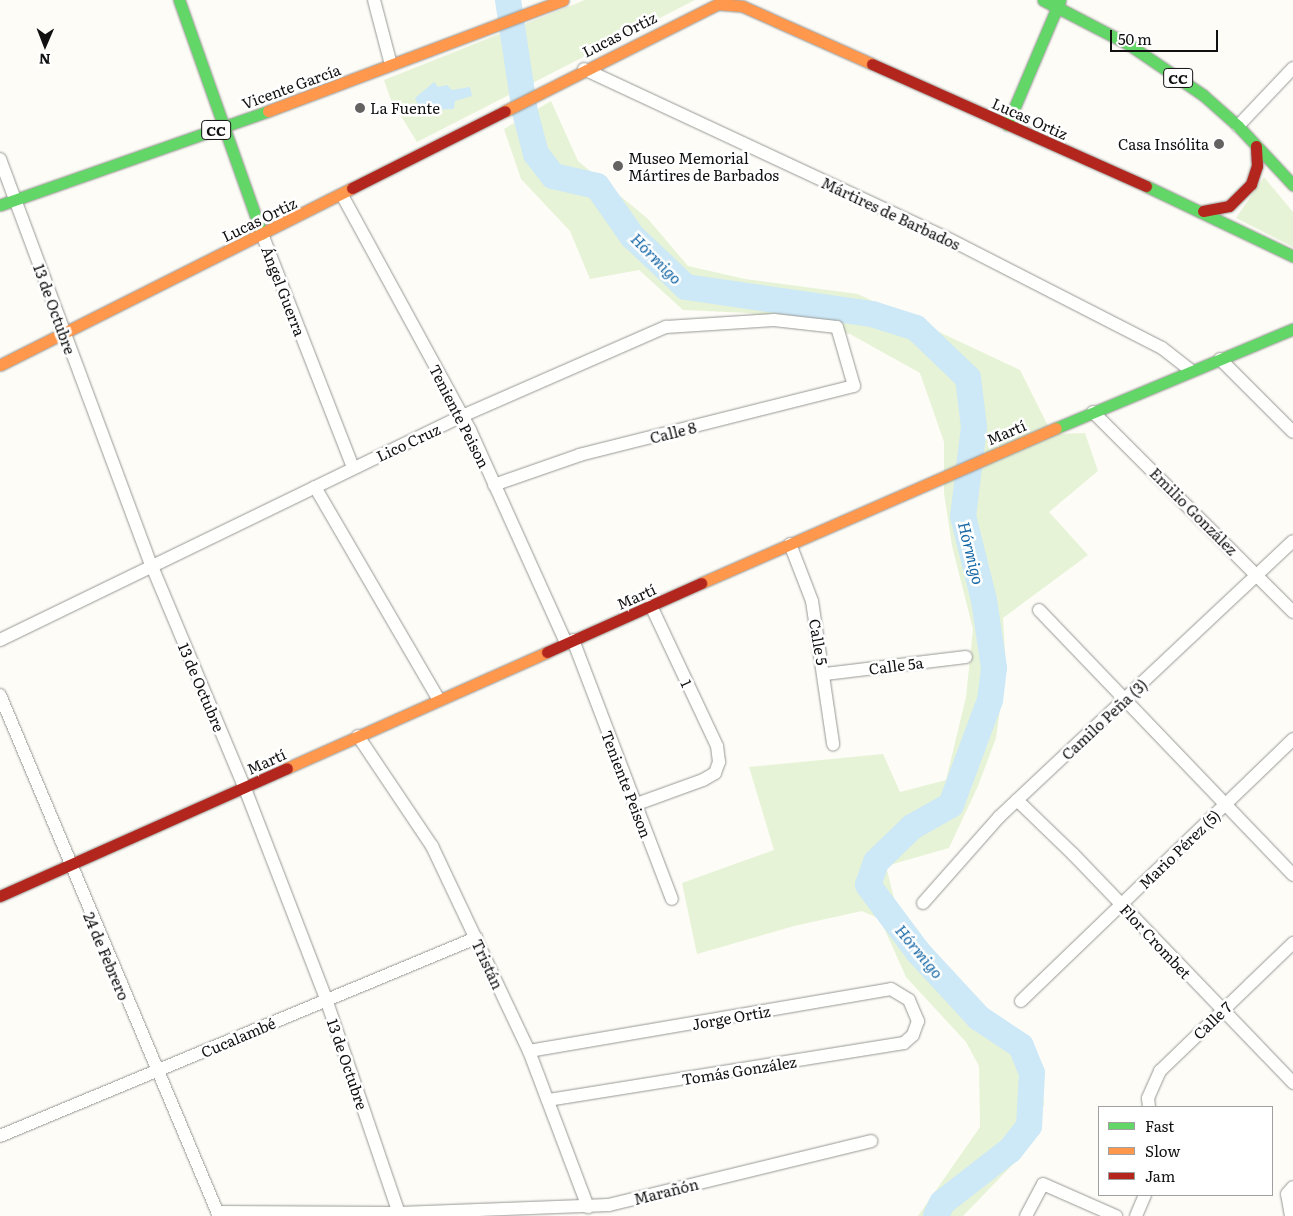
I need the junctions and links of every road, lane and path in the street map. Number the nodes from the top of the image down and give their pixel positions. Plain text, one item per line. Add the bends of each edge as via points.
1 (179, 0) edge
2 (374, 0) edge
3 (563, 0) edge
4 (1043, 0) edge
5 (731, 1) edge
6 (1059, 3) edge
7 (391, 65) junction
8 (1293, 68) edge
9 (584, 69) junction
10 (1007, 124) junction
11 (1238, 126) junction
12 (225, 127) junction
13 (1256, 146) junction
14 (0, 159) edge
15 (1293, 185) edge
16 (342, 195) junction
17 (14, 200) junction
18 (0, 205) edge
19 (1203, 211) junction
20 (262, 234) junction
21 (1293, 256) edge
22 (1291, 329) edge
23 (64, 333) junction
24 (1220, 359) junction
25 (0, 365) edge
26 (1191, 371) junction
27 (854, 386) joint
28 (1094, 412) junction
29 (462, 416) junction
30 (1293, 432) edge
31 (353, 468) junction
32 (494, 485) junction
33 (314, 487) junction
34 (1293, 541) edge
35 (790, 544) junction
36 (151, 564) junction
37 (1258, 574) junction
38 (651, 606) junction
39 (1040, 610) dead end
40 (1293, 612) edge
41 (0, 640) edge
42 (570, 642) junction
43 (966, 656) dead end
44 (825, 674) junction
45 (0, 695) edge
46 (439, 700) junction
47 (1125, 700) junction
48 (358, 736) junction
49 (1293, 739) edge
50 (834, 744) dead end
51 (244, 786) junction
52 (1017, 800) junction
53 (634, 805) junction
54 (1224, 805) junction
55 (69, 864) junction
56 (1293, 875) edge
57 (0, 896) edge
58 (672, 899) dead end
59 (923, 903) dead end
60 (1122, 904) junction
61 (476, 938) junction
62 (1293, 942) edge
63 (326, 999) junction
64 (1021, 1001) dead end
65 (1222, 1011) junction
66 (918, 1021) joint
67 (529, 1051) junction
68 (156, 1072) junction
69 (1293, 1083) edge
70 (548, 1100) junction
71 (1148, 1106) edge
72 (0, 1136) edge
73 (871, 1141) dead end
74 (1293, 1187) edge
75 (1145, 1196) edge
76 (588, 1207) junction
77 (218, 1214) edge
78 (400, 1215) edge
79 (1026, 1216) edge
80 (1116, 1216) edge
81 (1136, 1216) edge
82 (1291, 1216) edge

1 - 12 main road, Ángel Guerra
2 - 7 street
3 - 7 main road, Vicente García / CC
4 - 6 main road, CC
5 - 9 main road, Lucas Ortiz via 707,7
5 - 10 main road, Lucas Ortiz
6 - 10 main road
6 - 11 main road, CC via 1128,44 1202,95
7 - 12 main road, Vicente García / CC
8 - 11 street
9 - 16 main road, Lucas Ortiz
9 - 26 street, Mártires de Barbados via 945,237 1162,348
10 - 19 main road, Lucas Ortiz
11 - 13 main road, CC
12 - 17 main road, Vicente García / CC
12 - 20 main road, Ángel Guerra
13 - 15 main road, CC
13 - 19 main road via 1257,166 1245,191 1229,206
14 - 17 street, 13 de Octubre
16 - 20 main road, Lucas Ortiz
16 - 29 street, Teniente Peison
17 - 18 main road, Vicente García / CC
17 - 23 street, 13 de Octubre
19 - 21 main road, Lucas Ortiz
20 - 23 main road, Lucas Ortiz
20 - 31 street, Ángel Guerra
22 - 24 main road, Martí
23 - 25 main road, Lucas Ortiz
23 - 36 street, 13 de Octubre
24 - 26 main road, Martí
24 - 30 street
26 - 28 main road, Martí
27 - 29 street, Lico Cruz via 837,327 774,320 666,327
27 - 32 street, Calle 8 via 580,455
28 - 35 main road, Martí
28 - 37 street, Emilio González
29 - 31 street, Lico Cruz
29 - 32 street, Teniente Peison
31 - 33 street, Lico Cruz
32 - 42 street, Teniente Peison
33 - 36 street, Lico Cruz
33 - 46 street
34 - 37 street, Camilo Peña (3)
35 - 38 main road, Martí
35 - 44 street, Calle 5 via 812,602
36 - 41 street, Lico Cruz
36 - 51 street, 13 de Octubre
37 - 40 street, Emilio González
37 - 47 street, Camilo Peña (3)
38 - 42 main road, Martí
38 - 53 street, 1 via 717,746 719,762 715,773 703,780
39 - 47 street
42 - 46 main road, Martí
42 - 53 street, Teniente Peison
43 - 44 street, Calle 5a
44 - 50 street, Calle 5
45 - 55 street, 24 de Febrero
46 - 48 main road, Martí
47 - 52 street, Camilo Peña (3)
47 - 54 street
48 - 51 main road, Martí
48 - 61 street, Tristán via 432,846
49 - 54 street, Mario Pérez (5)
51 - 55 main road, Martí
51 - 63 street, 13 de Octubre
52 - 59 street, Camilo Peña (3)
52 - 60 street, Flor Crombet
53 - 58 street, Teniente Peison
54 - 56 street
54 - 60 street, Mario Pérez (5)
55 - 57 main road, Martí
55 - 68 street, 24 de Febrero
60 - 64 street, Mario Pérez (5)
60 - 65 street, Flor Crombet
61 - 63 street, Cucalambé
61 - 67 street, Tristán
62 - 65 street, Calle 7
63 - 68 street, Cucalambé
63 - 78 street, 13 de Octubre
65 - 69 street, Flor Crombet
65 - 71 street, Calle 7 via 1160,1071 1148,1098
66 - 67 street, Jorge Ortiz via 909,1000 891,989
66 - 70 street, Tomás González via 913,1035 904,1043
67 - 70 street, Tristán
68 - 72 street, Cucalambé
68 - 77 street, 24 de Febrero
70 - 76 street, Tristán
73 - 76 street, Marañón via 609,1205
74 - 82 street via 1287,1194
75 - 81 street
76 - 78 street, Marañón
77 - 78 street, Marañón
79 - 80 street via 1043,1184

